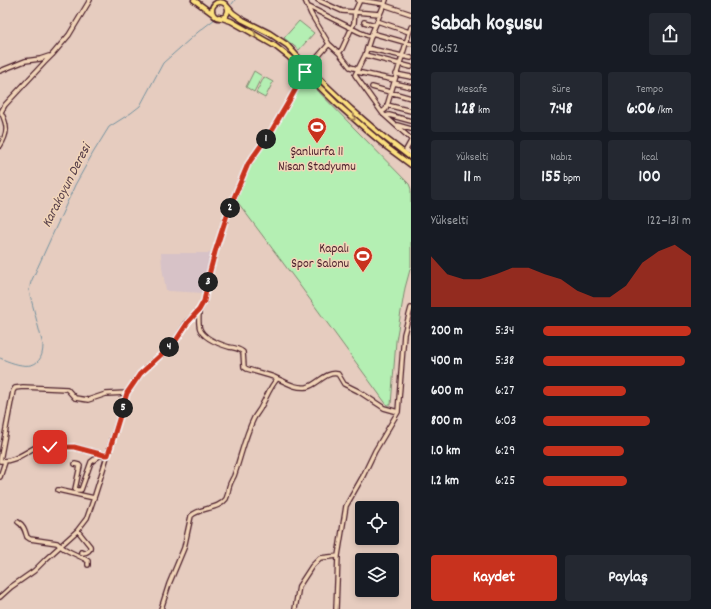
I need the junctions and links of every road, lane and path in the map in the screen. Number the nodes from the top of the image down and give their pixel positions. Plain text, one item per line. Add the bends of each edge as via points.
1 (90, 0) edge
2 (194, 0) edge
3 (306, 0) edge
4 (318, 0) edge
5 (359, 0) edge
6 (218, 1) edge
7 (385, 3) edge
8 (227, 6) junction
9 (309, 7) junction
10 (355, 11) junction
11 (213, 14) junction
12 (380, 14) junction
13 (411, 14) edge
14 (220, 17) junction
15 (364, 22) dead end
16 (376, 23) junction
17 (352, 29) junction
18 (410, 30) edge
19 (372, 35) junction
20 (406, 42) junction
21 (329, 44) junction
22 (411, 44) edge
23 (367, 48) junction
24 (339, 53) junction
25 (52, 55) junction
26 (365, 55) junction
27 (402, 56) junction
28 (411, 58) edge
29 (399, 64) junction
30 (411, 67) edge
31 (308, 68) junction
32 (357, 70) junction
33 (0, 71) edge
34 (305, 72) junction
35 (396, 74) junction
36 (411, 77) edge
37 (394, 81) junction
38 (372, 87) dead end
39 (411, 87) edge
40 (391, 93) junction
41 (411, 98) edge
42 (387, 105) junction
43 (411, 111) edge
44 (382, 112) junction
45 (1, 113) edge
46 (386, 116) junction
47 (411, 121) edge
48 (395, 124) junction
49 (411, 129) edge
50 (411, 140) edge
51 (0, 146) edge
52 (411, 153) edge
53 (411, 158) edge
54 (411, 165) edge
55 (411, 308) edge
56 (199, 310) junction
57 (277, 379) junction
58 (127, 393) junction
59 (398, 412) junction
60 (106, 455) junction
61 (0, 461) edge
62 (5, 462) junction
63 (75, 464) dead end
64 (0, 477) edge
65 (58, 490) dead end
66 (94, 498) junction
67 (18, 522) dead end
68 (78, 531) junction
69 (60, 546) junction
70 (82, 552) dead end
71 (338, 556) junction
72 (88, 565) dead end
73 (0, 597) edge
74 (161, 609) edge
75 (295, 609) edge
76 (336, 609) edge

1 - 25 street via 69,35
2 - 11 main road
3 - 9 street
4 - 10 street via 342,11
5 - 7 street
5 - 10 street
6 - 8 main road
6 - 11 main road via 212,9
7 - 12 street
7 - 13 street
8 - 14 main road via 226,14
8 - 31 main road via 243,20 287,45
9 - 17 street
9 - 21 street
10 - 12 street
10 - 17 street
11 - 14 main road
12 - 16 street
14 -> 34 main road via 274,46
15 - 16 street
16 - 18 street
16 - 19 street
17 - 19 street
17 - 24 street
18 - 20 street
19 - 20 street
19 - 23 street
20 - 22 street
20 - 27 street
21 - 24 street
21 - 31 street
23 - 26 street
23 - 27 street
24 - 32 street via 350,67
25 - 33 street via 25,61
25 - 45 street via 5,105
26 - 29 street
26 - 32 street
27 - 28 street
27 - 29 street
29 - 30 street
29 - 35 street
31 - 53 main road via 351,109
32 - 37 street
32 - 44 street via 355,75
34 -> 54 main road via 368,132
34 - 56 street via 272,130 248,164 228,212 215,252 204,301
35 - 36 street
35 - 37 street
37 - 39 street
37 - 40 street
38 - 40 street
40 - 41 street
40 - 42 street
42 - 43 street
42 - 44 street via 386,110
44 - 46 street
45 - 51 street via 6,122 6,130
46 - 47 street
46 - 48 street
48 - 49 street
48 - 50 street
50 - 52 street via 406,150
55 - 59 street via 404,334
56 - 57 street via 200,329 204,336 243,352 244,367 247,369
56 - 58 street via 175,342 140,374
57 - 59 street via 294,386 308,387 322,378 338,374 344,384 384,408
57 - 74 street via 254,419 226,498 221,504 195,512 191,516 184,548
58 - 60 street
58 - 61 street via 106,394 88,400 74,398 66,389 15,388
59 - 71 street via 346,506
60 - 62 street via 74,447 39,446
60 - 63 street via 99,456 91,462 79,491 75,489 80,466
60 - 66 street
61 - 62 street
62 - 64 street
65 - 66 street
66 - 68 street via 87,518
67 - 69 street via 30,539 54,542
68 - 69 street
68 - 70 street via 90,546 90,550 83,554
69 - 72 street via 86,559
69 - 73 street via 34,571
71 - 75 street via 320,558 312,566 299,586
71 - 76 street

